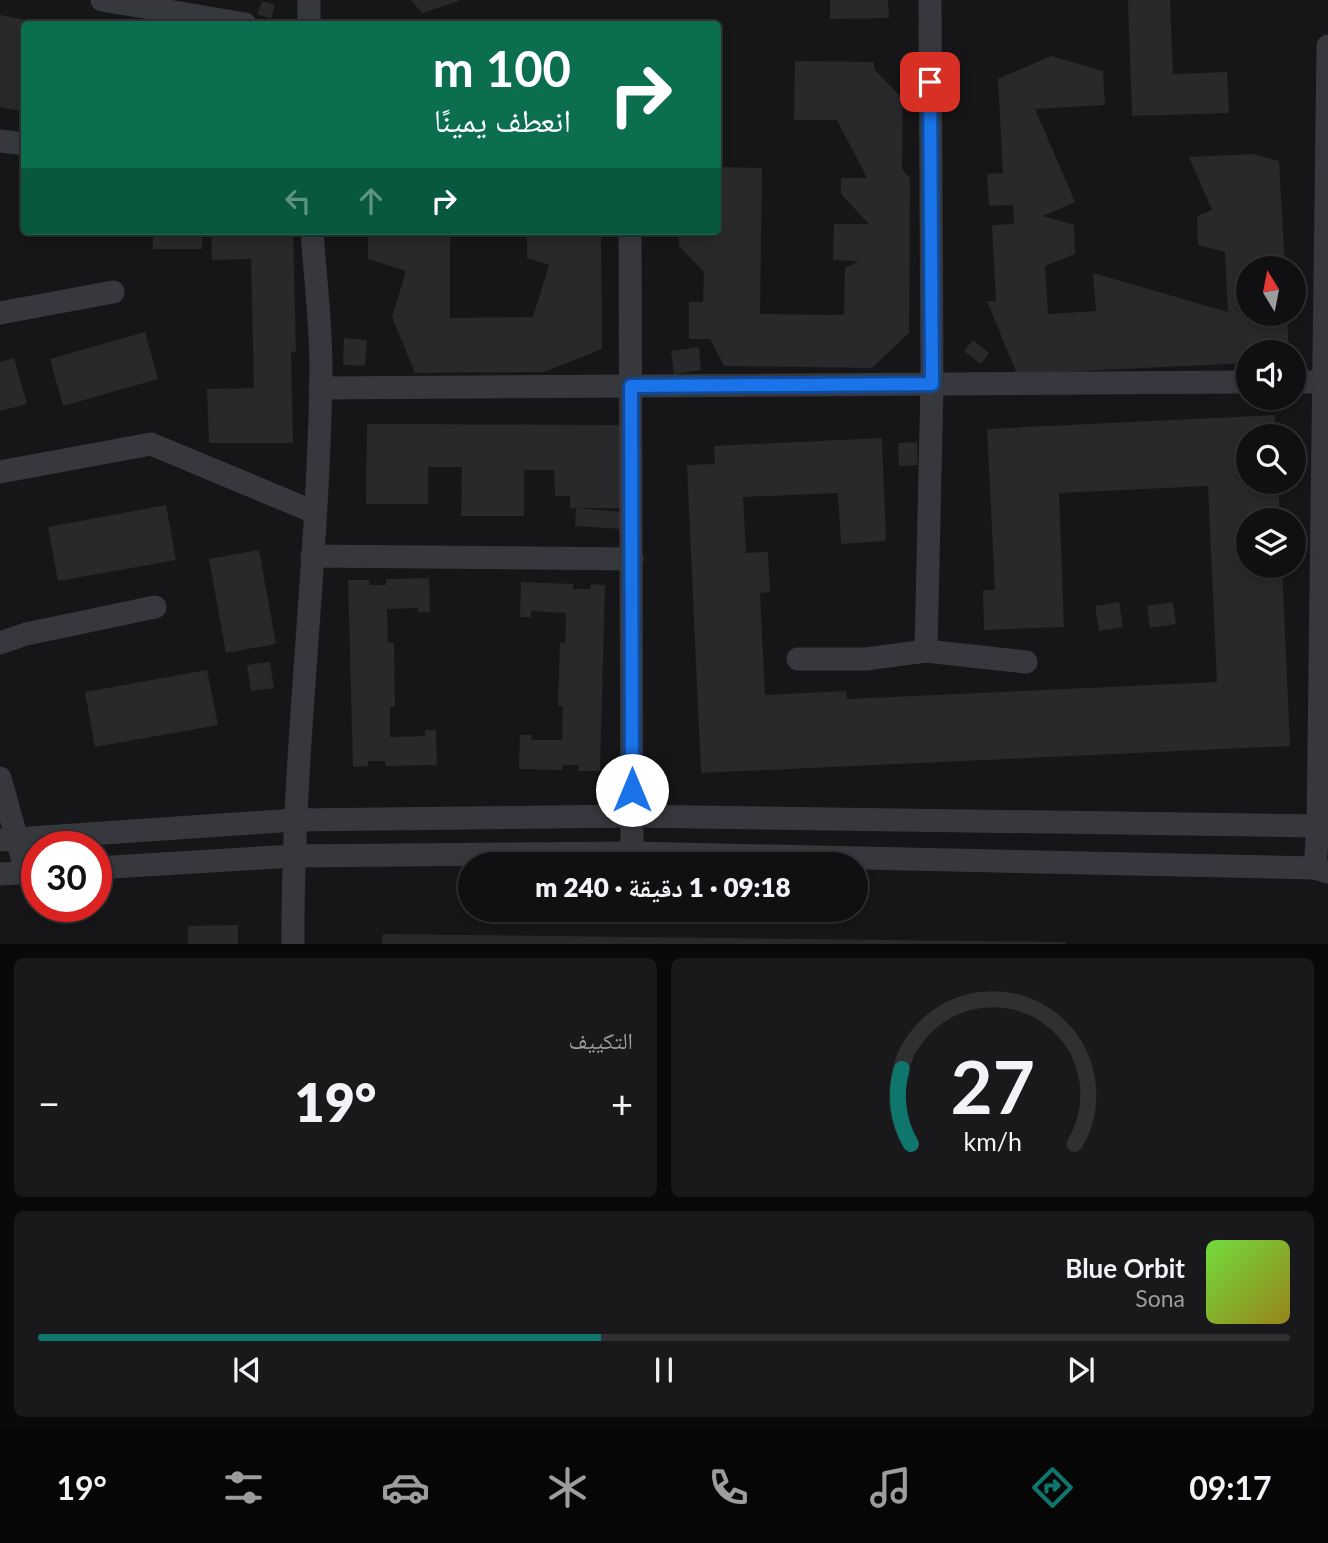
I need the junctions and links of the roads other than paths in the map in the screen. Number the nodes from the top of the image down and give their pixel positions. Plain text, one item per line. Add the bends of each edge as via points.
1 (102, 0) edge
2 (309, 0) edge
3 (930, 0) edge
4 (226, 21) edge
5 (309, 21) edge
6 (1328, 46) edge
7 (0, 141) edge
8 (21, 144) edge
9 (312, 235) edge
10 (630, 235) edge
11 (113, 292) dead end
12 (0, 313) edge
13 (1236, 382) edge
14 (1306, 382) edge
15 (1324, 382) junction
16 (932, 384) junction
17 (631, 386) junction
18 (320, 388) junction
19 (0, 472) edge
20 (314, 512) junction
21 (312, 556) junction
22 (632, 559) junction
23 (155, 607) dead end
24 (0, 643) edge
25 (926, 651) junction
26 (798, 659) dead end
27 (1026, 662) dead end
28 (0, 778) edge
29 (632, 816) junction
30 (295, 820) junction
31 (1318, 826) junction
32 (8, 839) edge
33 (632, 852) edge
34 (458, 855) edge
35 (292, 856) junction
36 (21, 858) edge
37 (868, 859) edge
38 (112, 867) edge
39 (1322, 870) edge
40 (21, 873) edge
41 (0, 874) edge
42 (293, 944) edge

1 - 4 street
2 - 5 street
3 - 16 street
6 - 15 street
7 - 8 street
9 - 18 street
10 - 17 street
11 - 12 street
13 - 16 street
14 - 15 street
15 - 31 street
16 - 17 street
16 - 25 street
17 - 18 street
17 - 22 street
18 - 20 street
19 - 20 street via 151,444
20 - 21 street
21 - 22 street
21 - 30 street
22 - 29 street
23 - 24 street
25 - 26 street via 866,659
25 - 27 street
28 - 32 street
29 - 30 street
29 - 31 street
29 - 33 street
30 - 32 street
30 - 35 street
31 - 39 street
32 - 36 street
34 - 35 street
35 - 38 street
35 - 42 street
37 - 39 street
40 - 41 street

